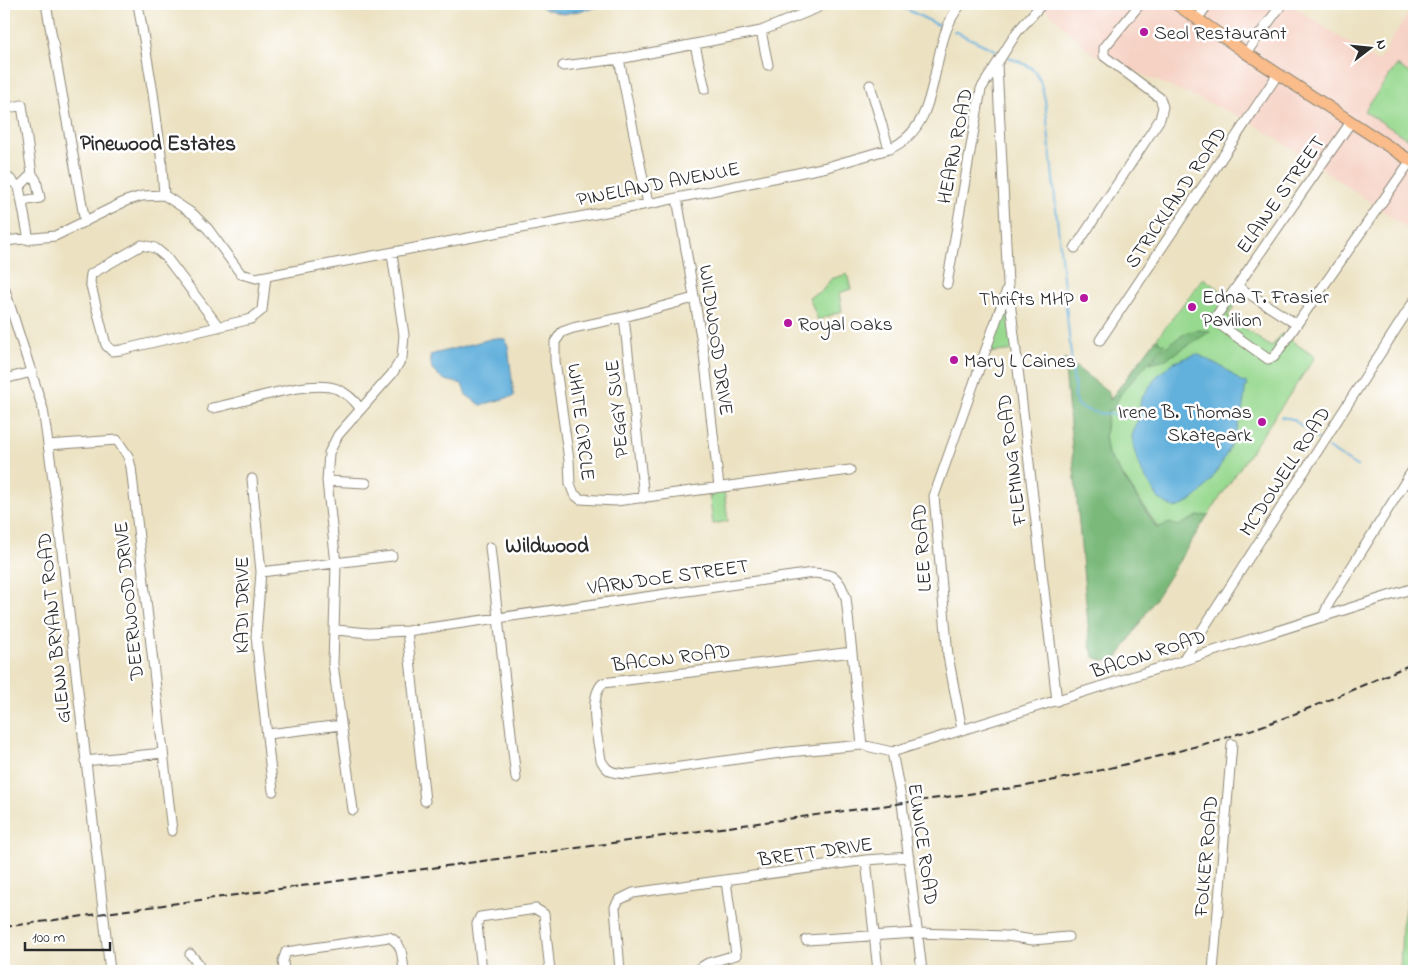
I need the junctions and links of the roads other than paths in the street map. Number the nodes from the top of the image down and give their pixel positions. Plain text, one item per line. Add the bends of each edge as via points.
1 (46, 4) edge
2 (138, 4) edge
3 (961, 4) edge
4 (1042, 4) edge
5 (1140, 4) edge
6 (1176, 4) edge
7 (1208, 4) edge
8 (1282, 4) edge
9 (818, 8) dead end
10 (1198, 18) junction
11 (761, 31) junction
12 (695, 45) junction
13 (1246, 53) junction
14 (619, 59) junction
15 (768, 65) dead end
16 (997, 65) junction
17 (563, 66) dead end
18 (1278, 74) junction
19 (870, 85) dead end
20 (705, 89) dead end
21 (4, 109) edge
22 (1351, 122) junction
23 (889, 149) junction
24 (1413, 160) edge
25 (4, 174) edge
26 (32, 174) junction
27 (19, 187) junction
28 (164, 195) junction
29 (677, 198) junction
30 (22, 201) junction
31 (648, 204) junction
32 (85, 222) junction
33 (29, 240) junction
34 (4, 241) edge
35 (1075, 248) dead end
36 (392, 254) junction
37 (266, 276) junction
38 (946, 284) dead end
39 (1008, 284) junction
40 (1237, 286) junction
41 (4, 287) edge
42 (694, 298) junction
43 (1414, 301) edge
44 (624, 318) junction
45 (1296, 324) junction
46 (218, 327) junction
47 (1100, 340) dead end
48 (32, 372) junction
49 (4, 379) edge
50 (212, 408) dead end
51 (360, 408) junction
52 (48, 445) junction
53 (1414, 468) edge
54 (850, 470) dead end
55 (252, 479) dead end
56 (327, 480) junction
57 (366, 483) dead end
58 (719, 487) junction
59 (644, 498) junction
60 (490, 547) dead end
61 (392, 556) dead end
62 (336, 564) junction
63 (261, 572) junction
64 (1414, 588) edge
65 (1323, 617) junction
66 (498, 618) junction
67 (336, 630) junction
68 (407, 631) junction
69 (852, 652) junction
70 (1183, 660) junction
71 (1057, 701) junction
72 (341, 725) junction
73 (962, 730) junction
74 (268, 734) junction
75 (1232, 744) dead end
76 (862, 745) junction
77 (163, 752) junction
78 (892, 752) junction
79 (85, 761) junction
80 (516, 778) dead end
81 (272, 791) dead end
82 (425, 801) dead end
83 (353, 810) dead end
84 (172, 831) dead end
85 (4, 836) edge
86 (4, 846) edge
87 (909, 857) junction
88 (866, 860) junction
89 (726, 881) junction
90 (918, 933) junction
91 (875, 936) junction
92 (1068, 936) dead end
93 (806, 940) dead end
94 (190, 954) dead end
95 (110, 971) edge
96 (199, 971) edge
97 (284, 971) edge
98 (404, 971) edge
99 (482, 971) edge
100 (550, 971) edge
101 (620, 971) edge
102 (695, 971) edge
103 (878, 971) edge
104 (922, 971) edge
105 (1213, 971) edge

1 - 32 street
2 - 28 street via 154,93
3 - 23 street, PINELAND AVENUE via 950,16 943,36 928,106 908,136
4 - 16 street, HEARN ROAD via 1016,32
5 - 35 street via 1108,42 1104,56 1160,98 1163,107 1160,119
6 - 10 main road
7 - 10 street
8 - 13 street
9 - 11 street
10 - 13 main road
11 - 12 street
11 - 15 street
12 - 14 street
12 - 20 street
13 - 18 main road
14 - 17 street
14 - 31 street
16 - 38 street, HEARN ROAD via 981,89
16 - 39 street, FLEMING ROAD
18 - 22 main road
18 - 47 street, STRICKLAND ROAD
19 - 23 street
21 - 26 street via 22,106
22 - 24 main road
22 - 40 street, ELAINE STREET
23 - 29 street, PINELAND AVENUE via 827,167
24 - 45 street
25 - 27 street
26 - 27 street
26 - 30 street via 40,198
27 - 30 street
28 - 32 street via 126,201
28 - 37 street, PINELAND AVENUE via 193,214 208,229 241,274 256,278
29 - 31 street, PINELAND AVENUE
29 - 42 street, WILDWOOD DRIVE
30 - 33 street
31 - 36 street, PINELAND AVENUE
32 - 33 street via 54,236
33 - 34 street
36 - 37 street, PINELAND AVENUE
36 - 51 street via 404,336 402,358 392,374
37 - 46 street via 262,310 257,316
39 - 71 street, FLEMING ROAD
39 - 73 street, LEE ROAD via 934,496 948,656
40 - 45 street
40 - 45 street, ELAINE STREET via 1217,315 1218,322 1268,359 1274,357
41 - 48 street, GLENN BRYANT ROAD
42 - 44 street, WHITE CIRCLE
42 - 58 street, WILDWOOD DRIVE via 704,354
43 - 70 street, MCDOWELL ROAD
44 - 59 street, PEGGY SUE
44 - 59 street, WHITE CIRCLE via 562,332 555,342 555,361 570,484 574,494 592,501
46 - 46 street via 112,351 106,345 90,282 91,274 142,244 155,248 166,257
48 - 49 street
48 - 52 street, GLENN BRYANT ROAD via 43,409
50 - 51 street via 306,388 337,389
51 - 56 street via 338,435 329,453
52 - 77 street, DEERWOOD DRIVE via 117,440 128,456
52 - 79 street, GLENN BRYANT ROAD
53 - 65 street
54 - 58 street, WHITE CIRCLE
55 - 63 street, KADI DRIVE
56 - 57 street
56 - 62 street
58 - 59 street, WHITE CIRCLE
60 - 66 street
61 - 62 street
62 - 63 street
62 - 67 street
63 - 74 street, KADI DRIVE via 256,636
64 - 65 street, BACON ROAD
65 - 70 street, BACON ROAD
66 - 68 street, VARNDOE STREET
66 - 69 street, VARNDOE STREET via 813,573 832,575 840,580 846,598
66 - 80 street
67 - 68 street, VARNDOE STREET via 369,633
67 - 72 street via 333,664
68 - 82 street
69 - 76 street, VARNDOE STREET
69 - 76 street, BACON ROAD via 603,683 594,700 597,730 601,760 612,773 630,774
70 - 71 street, BACON ROAD
71 - 73 street, BACON ROAD
72 - 74 street
72 - 83 street
73 - 78 street, BACON ROAD
74 - 81 street, KADI DRIVE
75 - 105 street, FOLKER ROAD
76 - 78 street
77 - 79 street
77 - 84 street, DEERWOOD DRIVE
78 - 87 street, EUNICE ROAD
79 - 95 street, GLENN BRYANT ROAD
85 - 86 street
87 - 88 street, BRETT DRIVE
87 - 90 street, EUNICE ROAD
88 - 89 street, BRETT DRIVE
88 - 91 street
89 - 101 street, BRETT DRIVE via 634,893 619,900 614,919
89 - 102 street via 736,955 708,963
90 - 91 street
90 - 92 street via 1033,940
90 - 104 street, EUNICE ROAD
91 - 93 street
91 - 103 street
94 - 96 street via 198,963
97 - 98 street via 286,952 295,949 389,937 398,941 402,950
99 - 100 street via 477,924 480,917 536,909 544,914

